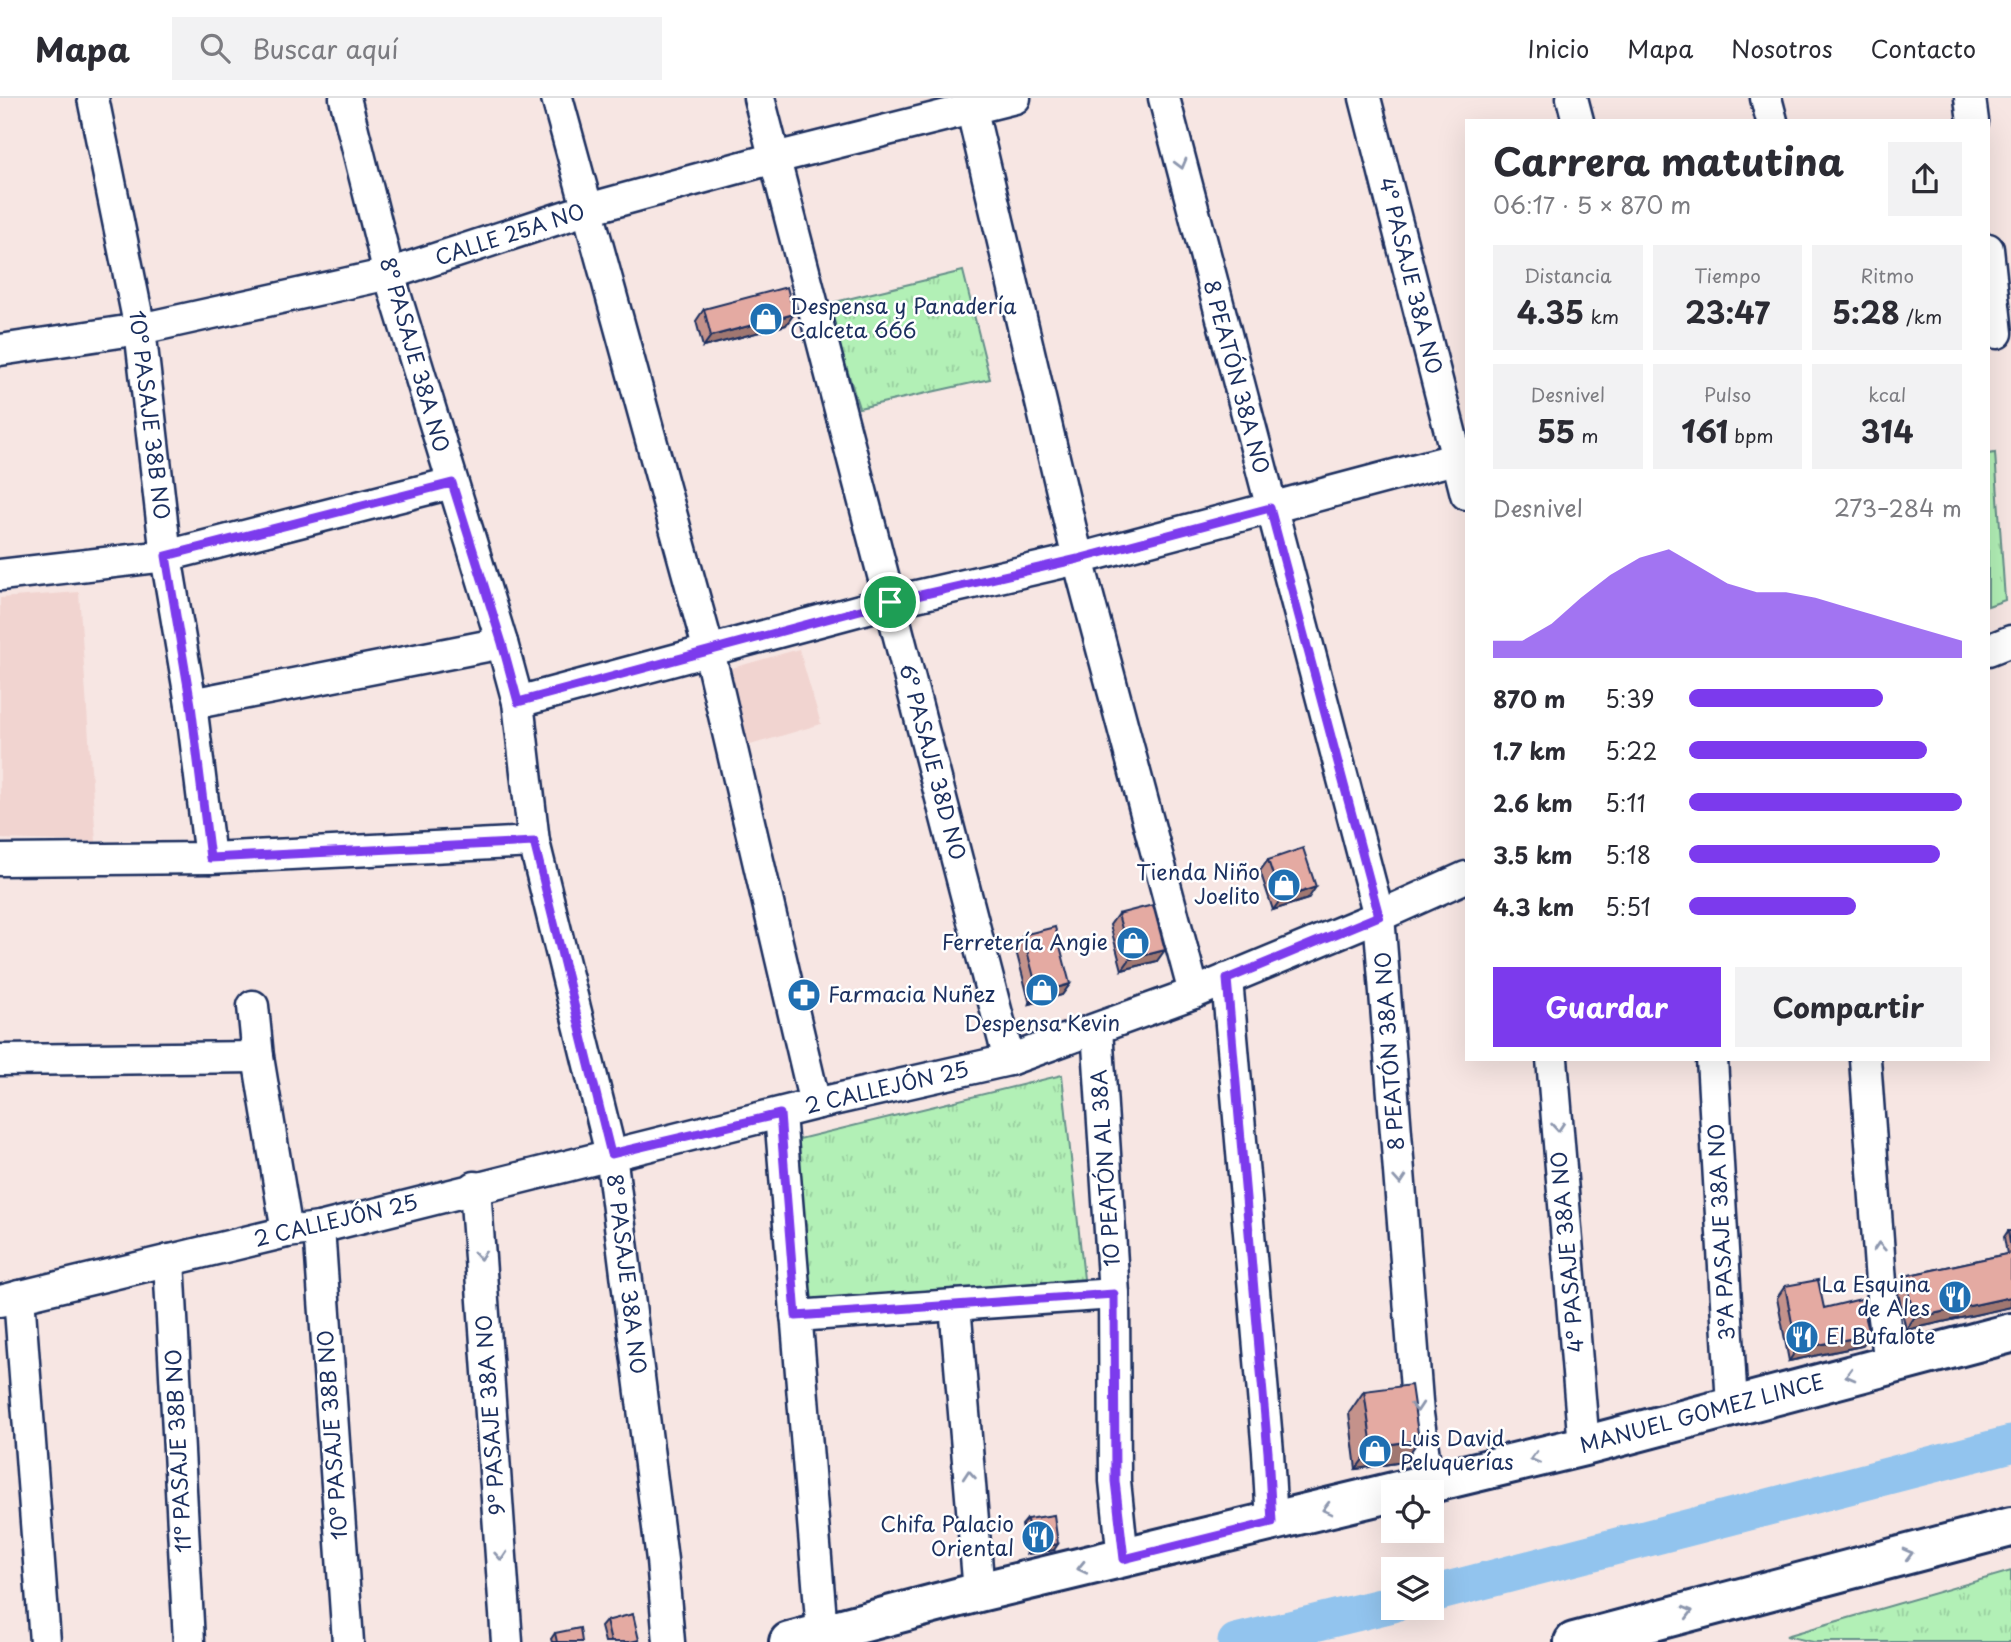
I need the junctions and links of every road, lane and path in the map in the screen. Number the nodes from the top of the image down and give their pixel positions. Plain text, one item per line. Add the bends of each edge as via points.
1 (93, 98) edge
2 (345, 98) edge
3 (557, 98) edge
4 (760, 98) edge
5 (1015, 98) edge
6 (1164, 98) edge
7 (1365, 98) edge
8 (1572, 98) edge
9 (1766, 98) edge
10 (1970, 98) edge
11 (971, 104) edge
12 (1577, 119) edge
13 (1771, 119) edge
14 (1972, 119) edge
15 (775, 158) junction
16 (588, 209) junction
17 (1990, 264) edge
18 (389, 274) junction
19 (140, 329) junction
20 (1999, 334) edge
21 (0, 350) edge
22 (1462, 458) edge
23 (452, 483) junction
24 (1465, 485) edge
25 (1270, 508) junction
26 (166, 556) junction
27 (1078, 559) junction
28 (0, 575) edge
29 (890, 602) junction
30 (2011, 641) edge
31 (502, 643) junction
32 (1990, 649) edge
33 (709, 651) junction
34 (518, 702) junction
35 (191, 705) junction
36 (534, 842) junction
37 (210, 858) junction
38 (0, 860) edge
39 (1465, 877) edge
40 (1379, 916) junction
41 (1227, 979) junction
42 (1194, 993) junction
43 (253, 1006) dead end
44 (1097, 1029) junction
45 (258, 1057) junction
46 (1009, 1059) junction
47 (0, 1060) edge
48 (1552, 1061) edge
49 (1712, 1061) edge
50 (1865, 1061) edge
51 (814, 1104) junction
52 (780, 1114) junction
53 (611, 1154) junction
54 (475, 1187) junction
55 (319, 1228) junction
56 (287, 1232) junction
57 (169, 1260) junction
58 (1114, 1294) junction
59 (9, 1299) edge
60 (955, 1304) junction
61 (796, 1316) junction
62 (2011, 1333) edge
63 (1890, 1364) junction
64 (1731, 1406) junction
65 (1584, 1446) junction
66 (1427, 1480) edge
67 (1444, 1480) edge
68 (1381, 1495) edge
69 (1272, 1522) junction
70 (2011, 1527) edge
71 (1124, 1559) junction
72 (979, 1592) junction
73 (805, 1637) edge
74 (45, 1642) edge
75 (189, 1642) edge
76 (348, 1642) edge
77 (507, 1642) edge
78 (669, 1642) edge
79 (1574, 1642) edge

1 - 19 street, 10° PASAJE 38B NO
2 - 18 street, 8° PASAJE 38A NO
3 - 16 street
4 - 15 street, 6° PASAJE 38D NO
5 - 11 street, CALLE 25A NO
6 -> 25 street, 8 PEATÓN 38A NO
7 - 22 street, 4° PASAJE 38A NO
8 - 12 street
9 - 13 street
10 - 14 street
11 - 15 street, CALLE 25A NO
11 - 27 street
15 - 16 street, CALLE 25A NO
15 - 29 street, 6° PASAJE 38D NO
16 - 18 street, CALLE 25A NO
16 - 33 street
17 - 20 street
18 - 19 street, CALLE 25A NO
18 - 23 street, 8° PASAJE 38A NO
19 - 21 street, CALLE 25A NO
19 - 26 street, 10° PASAJE 38B NO
22 - 24 street, 4° PASAJE 38A NO
22 - 25 street
23 - 26 street
23 - 31 street, 8° PASAJE 38A NO
25 - 27 street
25 - 40 street, 8 PEATÓN 38A NO
26 - 28 street
26 - 35 street, 10° PASAJE 38B NO
27 - 29 street
27 - 42 street
29 - 33 street
29 - 46 street, 6° PASAJE 38D NO
30 - 32 street
31 - 34 street, 8° PASAJE 38A NO
31 - 35 street
33 - 34 street
33 - 51 street
34 - 36 street, 8° PASAJE 38A NO
35 - 37 street, 10° PASAJE 38B NO
36 - 37 street
36 - 53 street, 8° PASAJE 38A NO
37 - 38 street
39 - 40 street, 2 CALLEJÓN 25
40 - 41 street, 2 CALLEJÓN 25
40 -> 66 street, 8 PEATÓN 38A NO via 1418,1414
41 - 42 street, 2 CALLEJÓN 25
41 - 69 street
42 - 44 street, 2 CALLEJÓN 25
43 - 45 street
44 - 46 street, 2 CALLEJÓN 25
44 - 58 street, 10 PEATÓN AL 38A
45 - 47 street
45 - 56 street
46 - 51 street, 2 CALLEJÓN 25
48 -> 65 street, 4° PASAJE 38A NO
49 - 64 street, 3°A PASAJE 38A NO
63 -> 50 street
51 - 52 street, 2 CALLEJÓN 25
52 - 53 street, 2 CALLEJÓN 25
52 - 61 street
53 - 54 street, 2 CALLEJÓN 25
53 - 78 street, 8° PASAJE 38A NO via 663,1560
54 - 55 street, 2 CALLEJÓN 25
54 -> 77 street, 9° PASAJE 38A NO
55 - 56 street, 2 CALLEJÓN 25
55 - 76 street, 10° PASAJE 38B NO
56 - 57 street, 2 CALLEJÓN 25
57 - 59 street, 2 CALLEJÓN 25
57 - 75 street, 11° PASAJE 38B NO
58 - 60 street
58 - 71 street, 10 PEATÓN AL 38A via 1115,1481
59 - 74 street
60 - 61 street
72 -> 60 street
61 - 73 street
62 - 63 main road, MANUEL GOMEZ LINCE
63 -> 64 main road, MANUEL GOMEZ LINCE
64 - 65 main road, MANUEL GOMEZ LINCE
65 -> 67 main road, MANUEL GOMEZ LINCE
68 -> 69 main road, MANUEL GOMEZ LINCE
69 - 71 main road, MANUEL GOMEZ LINCE
79 -> 70 main road
71 -> 72 main road, MANUEL GOMEZ LINCE
72 - 73 main road, MANUEL GOMEZ LINCE

